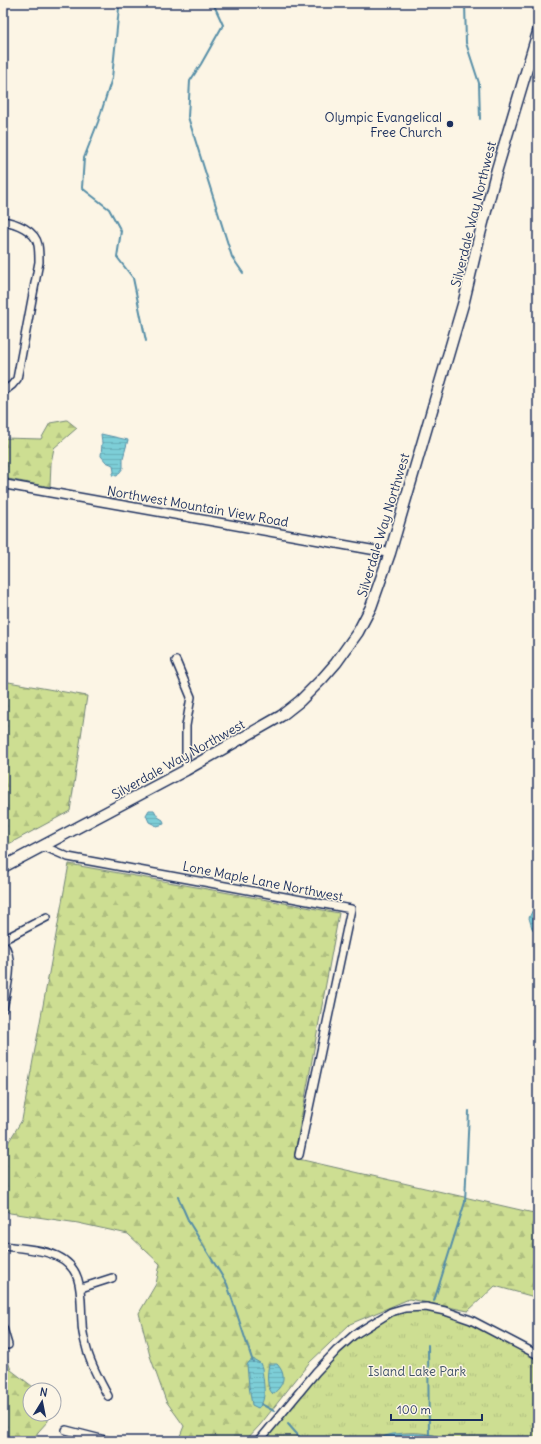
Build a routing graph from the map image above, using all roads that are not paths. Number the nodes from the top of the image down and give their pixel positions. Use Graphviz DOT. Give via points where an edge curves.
graph roads {
  1 [pos="538,32"];
  2 [pos="3,221"];
  3 [pos="3,392"];
  4 [pos="3,484"];
  5 [pos="390,553"];
  6 [pos="176,661"];
  7 [pos="186,770"];
  8 [pos="43,846"];
  9 [pos="3,867"];
  10 [pos="47,917"];
  11 [pos="3,940"];
  12 [pos="3,944"];
  13 [pos="3,1008"];
  14 [pos="299,1155"];
  15 [pos="3,1246"];
  16 [pos="112,1278"];
  17 [pos="81,1288"];
  18 [pos="3,1328"];
  19 [pos="8,1345"];
  20 [pos="538,1355"];
  21 [pos="108,1396"];
  22 [pos="66,1430"];
  23 [pos="109,1441"];
  24 [pos="259,1441"];
  1 -- 5 [label="main road, Silverdale Way Northwest" via="497,169 457,326"];
  2 -- 3 [label="street" via="26,229 34,236 38,244 39,262 17,379"];
  4 -- 5 [label="street, Northwest Mountain View Road"];
  5 -- 7 [label="main road, Silverdale Way Northwest" via="376,596 365,619 347,648 322,679 281,716"];
  6 -- 7 [label="street" via="191,697 186,726"];
  7 -- 8 [label="main road, Silverdale Way Northwest"];
  8 -- 9 [label="main road, Silverdale Way Northwest"];
  8 -- 14 [label="street, Lone Maple Lane Northwest" via="68,857 351,909"];
  10 -- 11 [label="street"];
  12 -- 13 [label="street" via="10,962"];
  15 -- 17 [label="street" via="57,1256 73,1269"];
  16 -- 17 [label="street"];
  17 -- 21 [label="street" via="86,1348"];
  18 -- 19 [label="street"];
  20 -- 24 [label="street" via="471,1320 445,1311 426,1307 391,1312 354,1335 337,1350"];
  22 -- 23 [label="street"];
}
